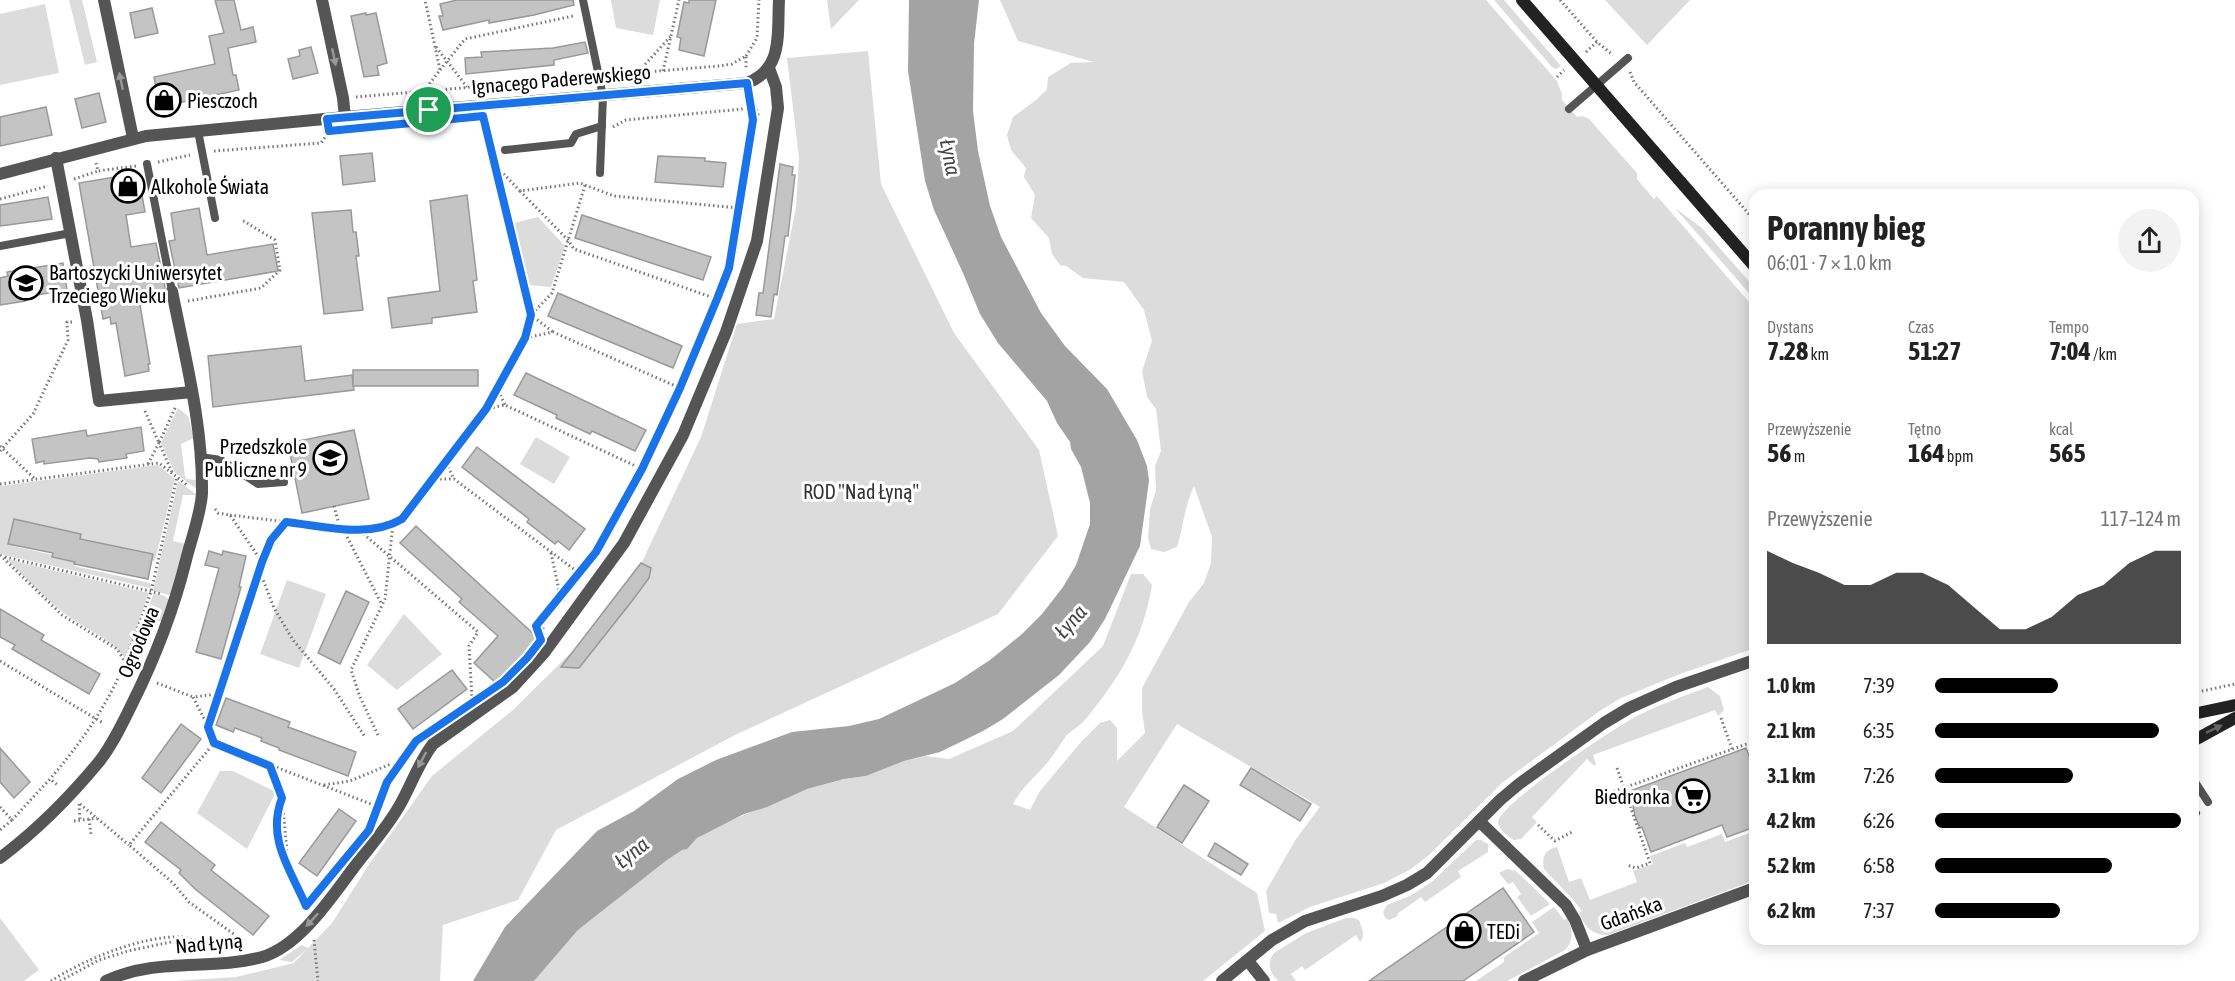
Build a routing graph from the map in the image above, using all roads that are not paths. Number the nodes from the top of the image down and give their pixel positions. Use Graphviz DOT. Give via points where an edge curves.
graph roads {
  1 [pos="104,0"];
  2 [pos="322,0"];
  3 [pos="583,0"];
  4 [pos="779,0"];
  5 [pos="1522,0"];
  6 [pos="1626,60"];
  7 [pos="769,68"];
  8 [pos="1597,85"];
  9 [pos="603,96"];
  10 [pos="1569,109"];
  11 [pos="345,117"];
  12 [pos="602,126"];
  13 [pos="198,131"];
  14 [pos="133,138"];
  15 [pos="505,150"];
  16 [pos="56,158"];
  17 [pos="147,164"];
  18 [pos="600,173"];
  19 [pos="0,174"];
  20 [pos="215,219"];
  21 [pos="71,233"];
  22 [pos="0,246"];
  23 [pos="1749,260"];
  24 [pos="173,297"];
  25 [pos="192,392"];
  26 [pos="200,457"];
  27 [pos="285,482"];
  28 [pos="1749,662"];
  29 [pos="2235,705"];
  30 [pos="2199,713"];
  31 [pos="2235,718"];
  32 [pos="2199,738"];
  33 [pos="2199,788"];
  34 [pos="2208,802"];
  35 [pos="1479,821"];
  36 [pos="0,858"];
  37 [pos="1749,890"];
  38 [pos="1587,950"];
  39 [pos="1248,961"];
  40 [pos="106,981"];
  41 [pos="1222,981"];
  42 [pos="1264,981"];
  43 [pos="1524,981"];
  14 -- 1 [label="street, one-way"];
  2 -- 11 [label="street, one-way"];
  3 -- 9 [label="lane"];
  4 -- 7 [label="street" via="776,50"];
  5 -- 8 [label="main road"];
  6 -- 8 [label="lane"];
  7 -- 9 [label="street, Ignacego Paderewskiego" via="760,78 747,83"];
  7 -- 40 [label="street, Nad Łyną, one-way" via="778,108 757,240 726,332 683,435 624,543 544,653 513,687 433,744 388,823 279,950 226,964 154,967"];
  8 -- 10 [label="lane"];
  8 -- 23 [label="main road"];
  9 -- 11 [label="street, Ignacego Paderewskiego"];
  9 -- 12 [label="lane"];
  11 -- 13 [label="street, Ignacego Paderewskiego" via="328,125"];
  12 -- 15 [label="lane" via="576,134 571,143"];
  12 -- 18 [label="lane"];
  13 -- 14 [label="street, Ignacego Paderewskiego"];
  13 -- 20 [label="lane"];
  14 -- 16 [label="street, Ignacego Paderewskiego"];
  16 -- 19 [label="street, Ignacego Paderewskiego"];
  16 -- 21 [label="street"];
  17 -- 24 [label="lane"];
  21 -- 22 [label="lane"];
  21 -- 25 [label="street" via="99,401"];
  24 -- 25 [label="street, Ogrodowa"];
  25 -- 26 [label="street, Ogrodowa"];
  26 -- 27 [label="lane" via="221,460 258,484"];
  26 -- 36 [label="street, Ogrodowa" via="202,496 174,608 122,725 99,762"];
  28 -- 35 [label="street" via="1629,708 1527,777"];
  29 -- 30 [label="main road"];
  32 -- 31 [label="main road, one-way"];
  33 -- 34 [label="lane"];
  35 -- 38 [label="street" via="1566,905"];
  35 -- 39 [label="street" via="1441,861 1407,885 1305,921 1272,940"];
  37 -- 38 [label="street, Gdańska"];
  38 -- 43 [label="street, Gdańska"];
  39 -- 41 [label="street"];
  39 -- 42 [label="street"];
}
